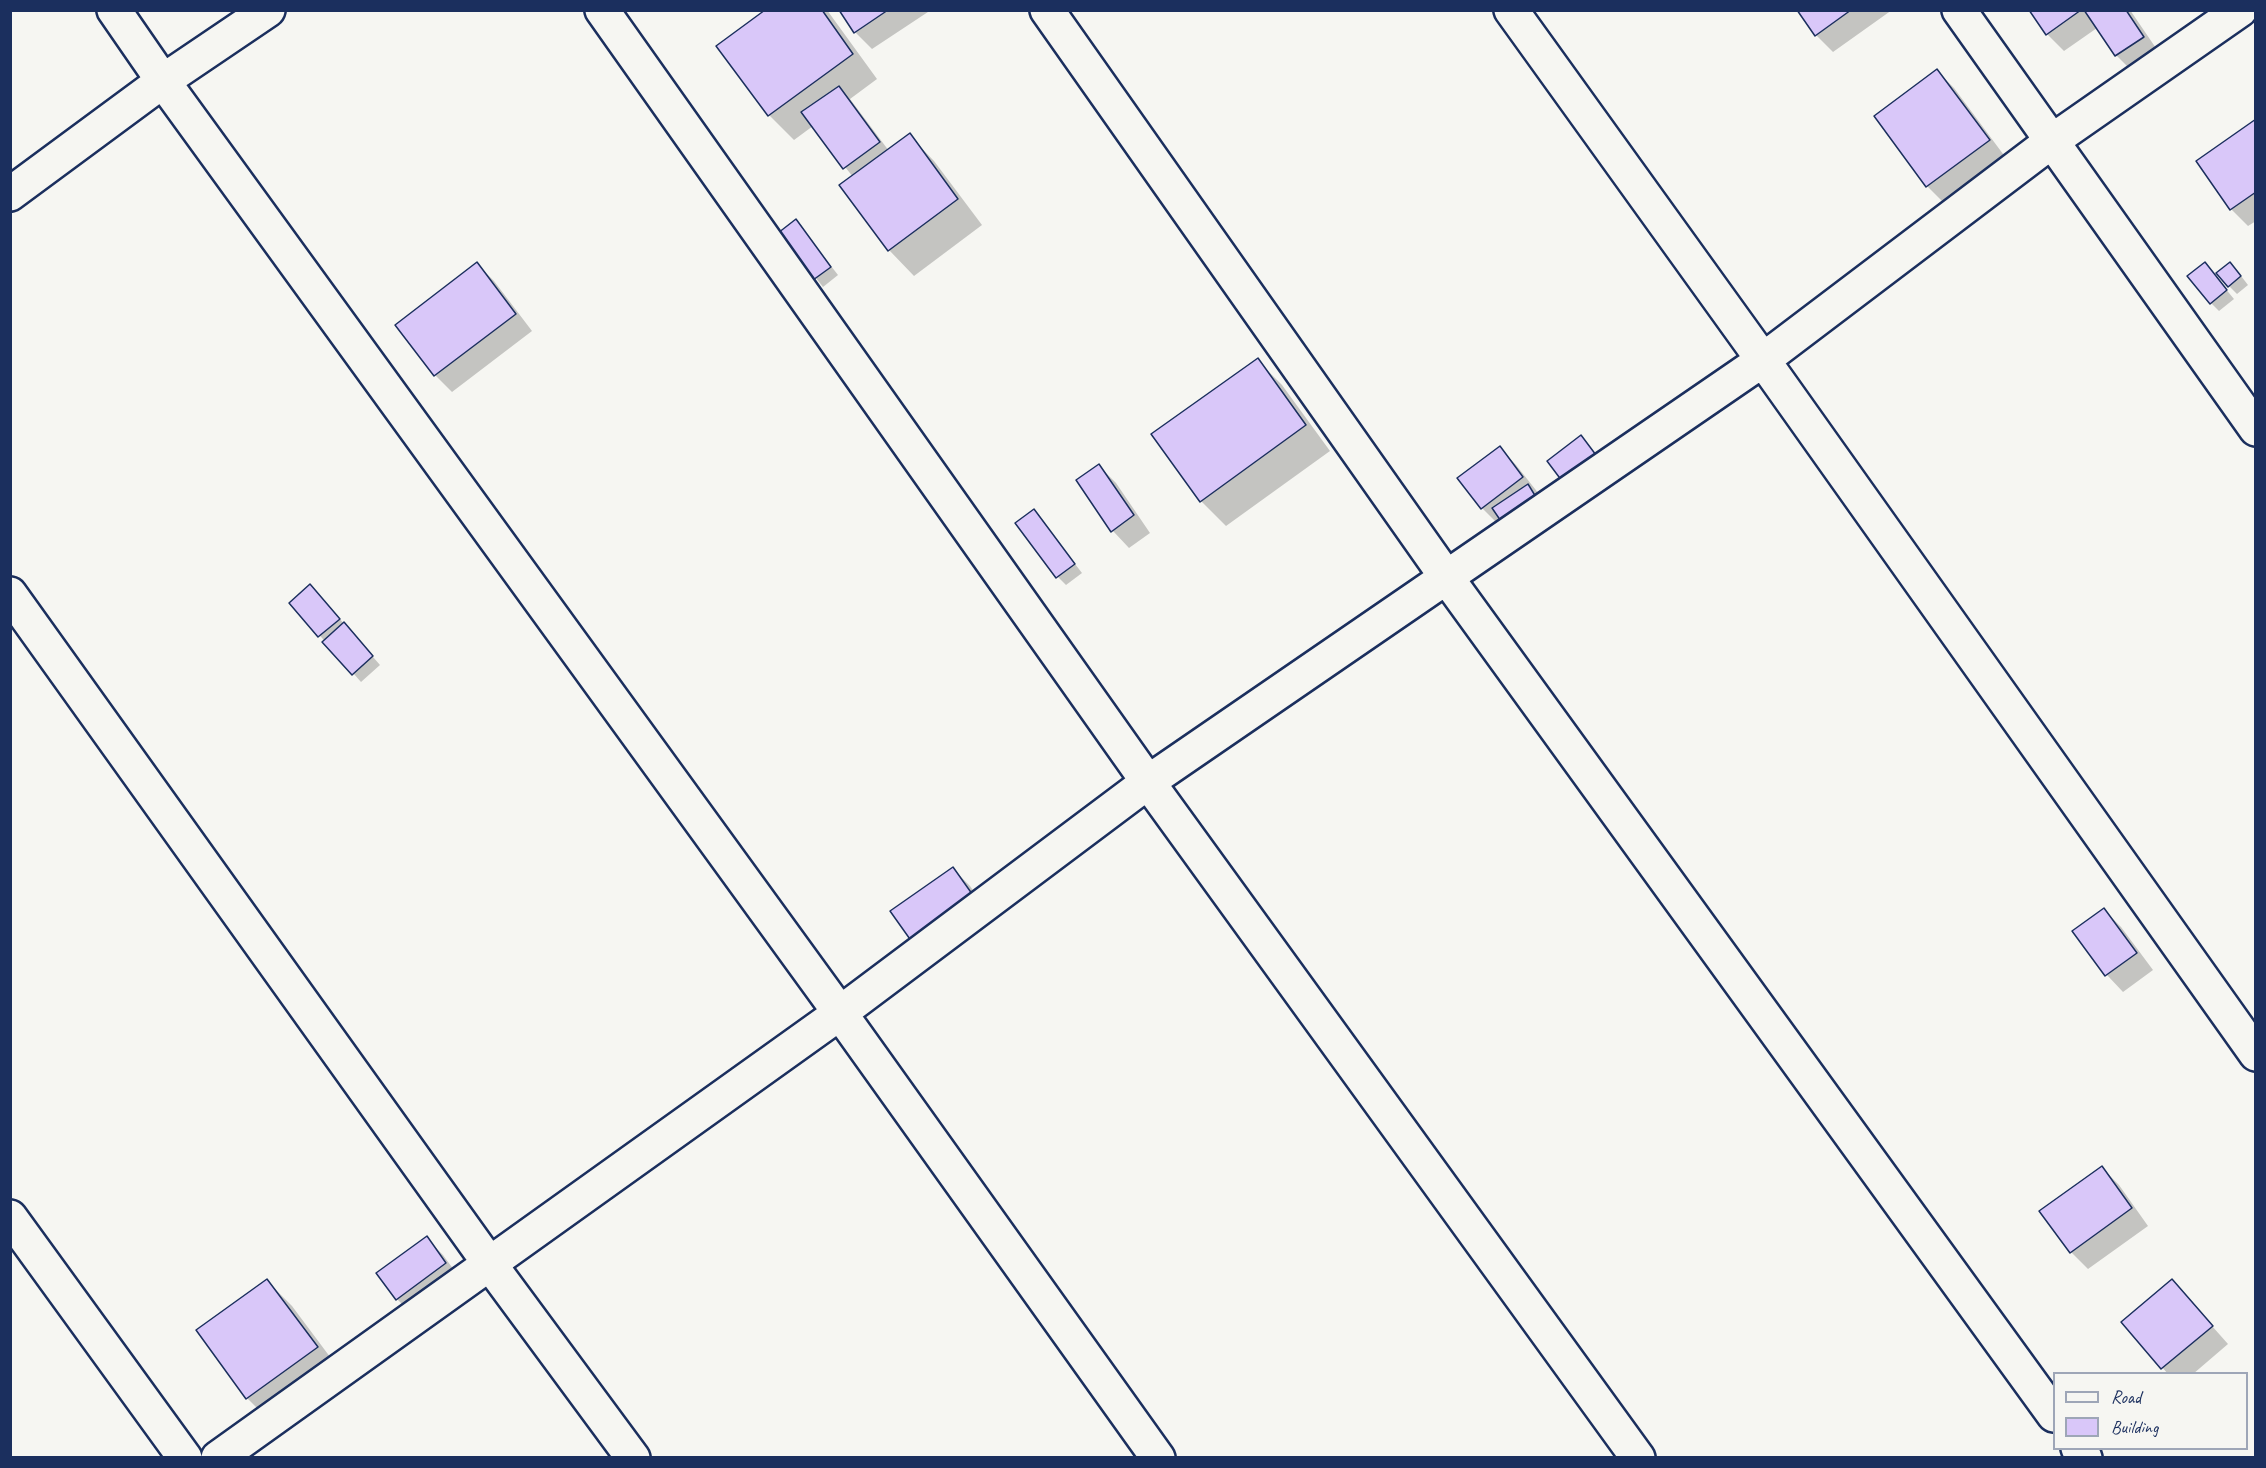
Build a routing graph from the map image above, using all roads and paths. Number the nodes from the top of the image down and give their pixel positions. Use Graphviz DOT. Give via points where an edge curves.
graph roads {
  1 [pos="114,10"];
  2 [pos="268,10"];
  3 [pos="602,10"];
  4 [pos="1047,10"];
  5 [pos="1511,10"];
  6 [pos="1959,10"];
  7 [pos="2240,10"];
  8 [pos="163,81"];
  9 [pos="2052,141"];
  10 [pos="10,194"];
  11 [pos="1763,360"];
  12 [pos="2256,429"];
  13 [pos="1447,578"];
  14 [pos="10,594"];
  15 [pos="1148,782"];
  16 [pos="840,1014"];
  17 [pos="2256,1054"];
  18 [pos="10,1217"];
  19 [pos="489,1263"];
  20 [pos="2053,1412"];
  21 [pos="185,1458"];
  22 [pos="218,1458"];
  23 [pos="633,1458"];
  24 [pos="1158,1458"];
  25 [pos="1638,1458"];
  1 -- 8 [label="street"];
  2 -- 8 [label="street"];
  3 -- 15 [label="street"];
  4 -- 13 [label="street"];
  5 -- 11 [label="street"];
  6 -- 9 [label="street"];
  7 -- 9 [label="street"];
  8 -- 10 [label="street"];
  8 -- 16 [label="street"];
  9 -- 11 [label="street"];
  9 -- 12 [label="street"];
  11 -- 13 [label="street"];
  11 -- 17 [label="street"];
  13 -- 15 [label="street"];
  13 -- 20 [label="street"];
  14 -- 19 [label="street"];
  15 -- 16 [label="street"];
  15 -- 25 [label="street"];
  16 -- 19 [label="street"];
  16 -- 24 [label="street"];
  18 -- 21 [label="street"];
  19 -- 22 [label="street"];
  19 -- 23 [label="street"];
}
